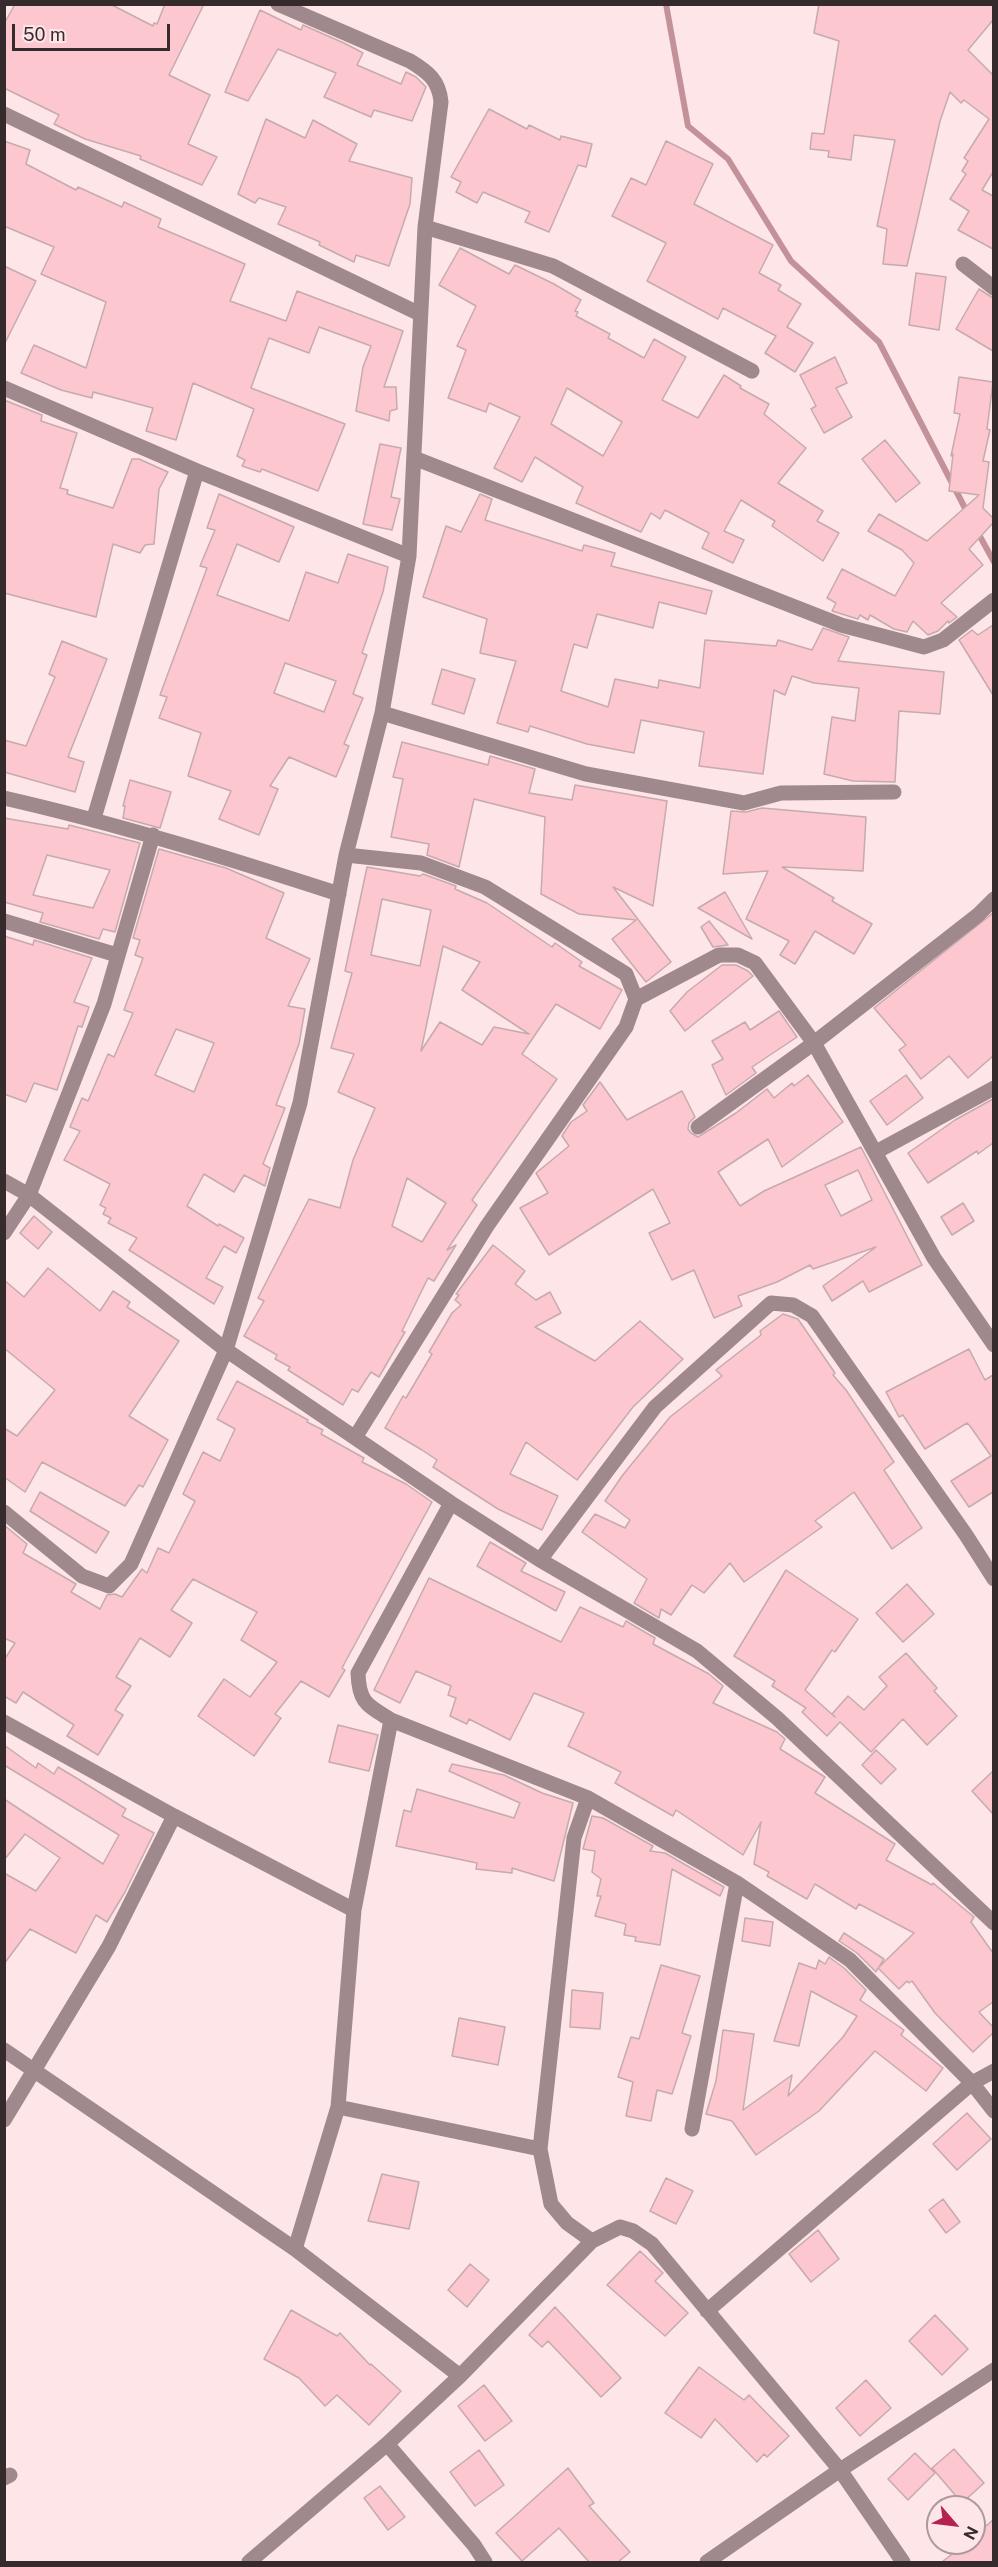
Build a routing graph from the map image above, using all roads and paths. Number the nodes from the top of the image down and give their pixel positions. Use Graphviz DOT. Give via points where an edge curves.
graph roads {
  1 [pos="278,4"];
  2 [pos="4,114"];
  3 [pos="425,227"];
  4 [pos="963,264"];
  5 [pos="993,288"];
  6 [pos="420,314"];
  7 [pos="752,371"];
  8 [pos="4,388"];
  9 [pos="414,458"];
  10 [pos="196,471"];
  11 [pos="409,556"];
  12 [pos="993,600"];
  13 [pos="382,713"];
  14 [pos="894,792"];
  15 [pos="4,798"];
  16 [pos="94,818"];
  17 [pos="153,835"];
  18 [pos="346,855"];
  19 [pos="339,894"];
  20 [pos="993,899"];
  21 [pos="4,921"];
  22 [pos="117,955"];
  23 [pos="636,999"];
  24 [pos="814,1043"];
  25 [pos="993,1088"];
  26 [pos="698,1127"];
  27 [pos="876,1152"];
  28 [pos="4,1181"];
  29 [pos="29,1195"];
  30 [pos="4,1233"];
  31 [pos="991,1335"];
  32 [pos="226,1350"];
  33 [pos="356,1437"];
  34 [pos="451,1503"];
  35 [pos="4,1512"];
  36 [pos="540,1560"];
  37 [pos="993,1579"];
  38 [pos="391,1720"];
  39 [pos="4,1722"];
  40 [pos="588,1798"];
  41 [pos="174,1816"];
  42 [pos="737,1883"];
  43 [pos="354,1910"];
  44 [pos="992,1919"];
  45 [pos="4,2050"];
  46 [pos="33,2071"];
  47 [pos="993,2071"];
  48 [pos="972,2083"];
  49 [pos="338,2107"];
  50 [pos="993,2111"];
  51 [pos="4,2120"];
  52 [pos="692,2129"];
  53 [pos="540,2150"];
  54 [pos="592,2241"];
  55 [pos="295,2249"];
  56 [pos="707,2311"];
  57 [pos="993,2370"];
  58 [pos="460,2376"];
  59 [pos="387,2444"];
  60 [pos="840,2470"];
  61 [pos="249,2562"];
  62 [pos="485,2562"];
  63 [pos="707,2562"];
  64 [pos="903,2562"];
  1 -- 3 [label="street" via="410,61 440,87"];
  2 -- 6 [label="street"];
  3 -- 6 [label="street"];
  3 -- 7 [label="street" via="553,266"];
  4 -- 5 [label="street"];
  6 -- 9 [label="street"];
  8 -- 10 [label="street"];
  9 -- 11 [label="street"];
  9 -- 12 [label="street" via="841,625 924,647 943,640"];
  10 -- 11 [label="street"];
  10 -- 16 [label="street"];
  11 -- 13 [label="street"];
  13 -- 14 [label="street" via="586,774 744,803 782,793"];
  13 -- 18 [label="street"];
  15 -- 16 [label="street"];
  16 -- 17 [label="street"];
  17 -- 19 [label="street"];
  17 -- 22 [label="street"];
  18 -- 19 [label="street"];
  18 -- 23 [label="street" via="422,863 485,887 626,974"];
  19 -- 32 [label="street" via="300,1103"];
  20 -- 24 [label="street" via="978,915"];
  21 -- 22 [label="street"];
  22 -- 29 [label="street" via="104,1004"];
  23 -- 24 [label="street" via="719,955 738,955 755,963"];
  23 -- 33 [label="street" via="626,1027 487,1226"];
  24 -- 26 [label="street"];
  24 -- 27 [label="street"];
  25 -- 27 [label="street"];
  27 -- 31 [label="street" via="934,1258"];
  28 -- 29 [label="street"];
  29 -- 30 [label="street"];
  29 -- 32 [label="street"];
  32 -- 33 [label="street"];
  32 -- 35 [label="street" via="131,1564 108,1586 82,1576"];
  33 -- 34 [label="street"];
  34 -- 36 [label="street"];
  34 -- 38 [label="street" via="358,1673 359,1692 366,1704"];
  36 -- 37 [label="street" via="655,1407 771,1303 793,1305 812,1316"];
  36 -- 44 [label="street" via="697,1651 777,1718"];
  38 -- 40 [label="street"];
  38 -- 43 [label="street"];
  39 -- 41 [label="street"];
  40 -- 42 [label="street"];
  40 -- 53 [label="street" via="574,1838"];
  41 -- 43 [label="street"];
  41 -- 46 [label="street" via="109,1946"];
  42 -- 48 [label="street" via="850,1960"];
  42 -- 52 [label="street"];
  43 -- 49 [label="street"];
  45 -- 46 [label="street"];
  46 -- 51 [label="street"];
  46 -- 55 [label="street"];
  47 -- 48 [label="street"];
  48 -- 50 [label="street"];
  48 -- 56 [label="street"];
  49 -- 53 [label="street"];
  49 -- 55 [label="street"];
  53 -- 54 [label="street" via="551,2204 567,2223"];
  54 -- 56 [label="street" via="620,2227 633,2231 651,2244"];
  54 -- 58 [label="street"];
  55 -- 58 [label="street"];
  56 -- 60 [label="street"];
  57 -- 60 [label="street"];
  58 -- 59 [label="street"];
  59 -- 61 [label="street"];
  59 -- 62 [label="street"];
  60 -- 63 [label="street"];
  60 -- 64 [label="street"];
}
